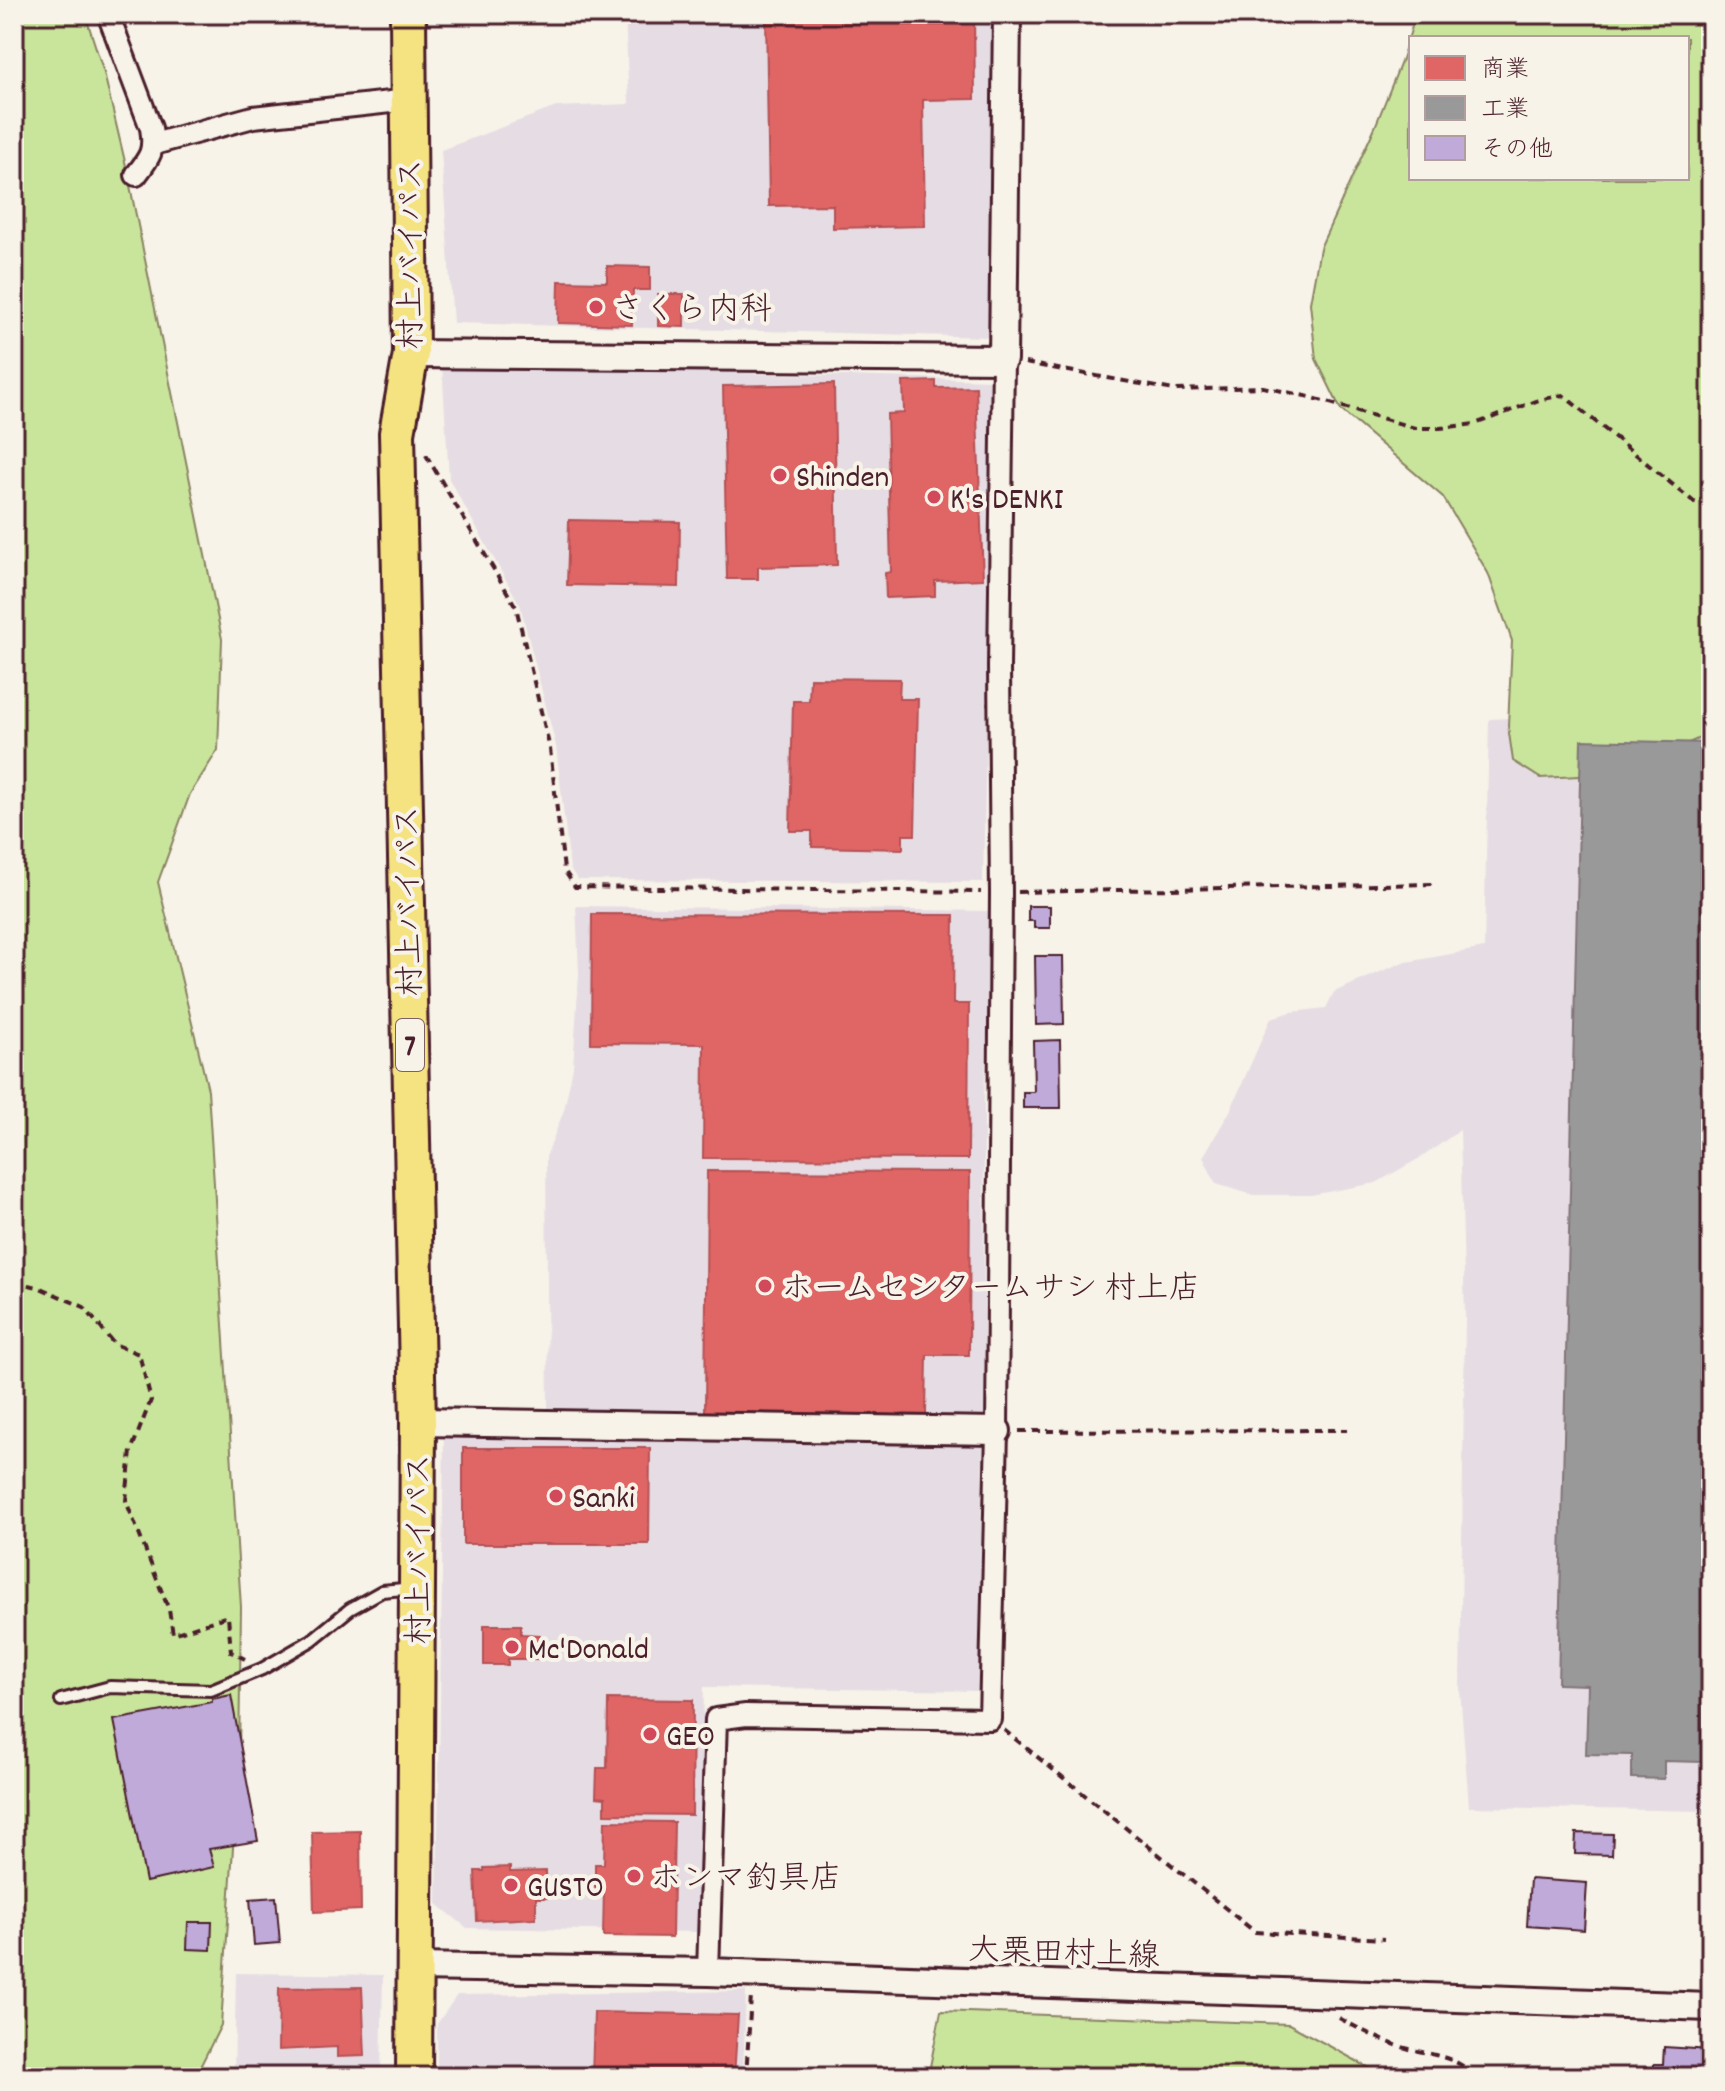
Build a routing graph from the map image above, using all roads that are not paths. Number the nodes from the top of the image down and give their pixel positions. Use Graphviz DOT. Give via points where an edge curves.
graph roads {
  1 [pos="108,14"];
  2 [pos="408,14"];
  3 [pos="1007,14"];
  4 [pos="409,100"];
  5 [pos="154,144"];
  6 [pos="136,175"];
  7 [pos="411,354"];
  8 [pos="1003,359"];
  9 [pos="418,1422"];
  10 [pos="997,1431"];
  11 [pos="416,1588"];
  12 [pos="61,1700"];
  13 [pos="415,1967"];
  14 [pos="708,1972"];
  15 [pos="1711,2007"];
  16 [pos="414,2077"];
  1 -- 5 [label="street"];
  2 -- 4 [label="highway, 村上バイパス / 7"];
  3 -- 8 [label="street"];
  4 -- 5 [label="street" via="253,117"];
  4 -- 7 [label="highway, 村上バイパス / 7"];
  5 -- 6 [label="street"];
  7 -- 8 [label="street"];
  7 -- 9 [label="highway, 村上バイパス / 7" via="397,433"];
  8 -- 10 [label="street"];
  9 -- 10 [label="street"];
  9 -- 11 [label="highway, 村上バイパス / 7"];
  10 -- 14 [label="street" via="990,1719 716,1719"];
  11 -- 12 [label="lane" via="382,1591 262,1669 211,1690 110,1687"];
  11 -- 13 [label="highway, 村上バイパス / 7"];
  13 -- 14 [label="street, 大栗田村上線"];
  13 -- 16 [label="highway, 村上バイパス / 7"];
  14 -- 15 [label="street, 大栗田村上線"];
}
